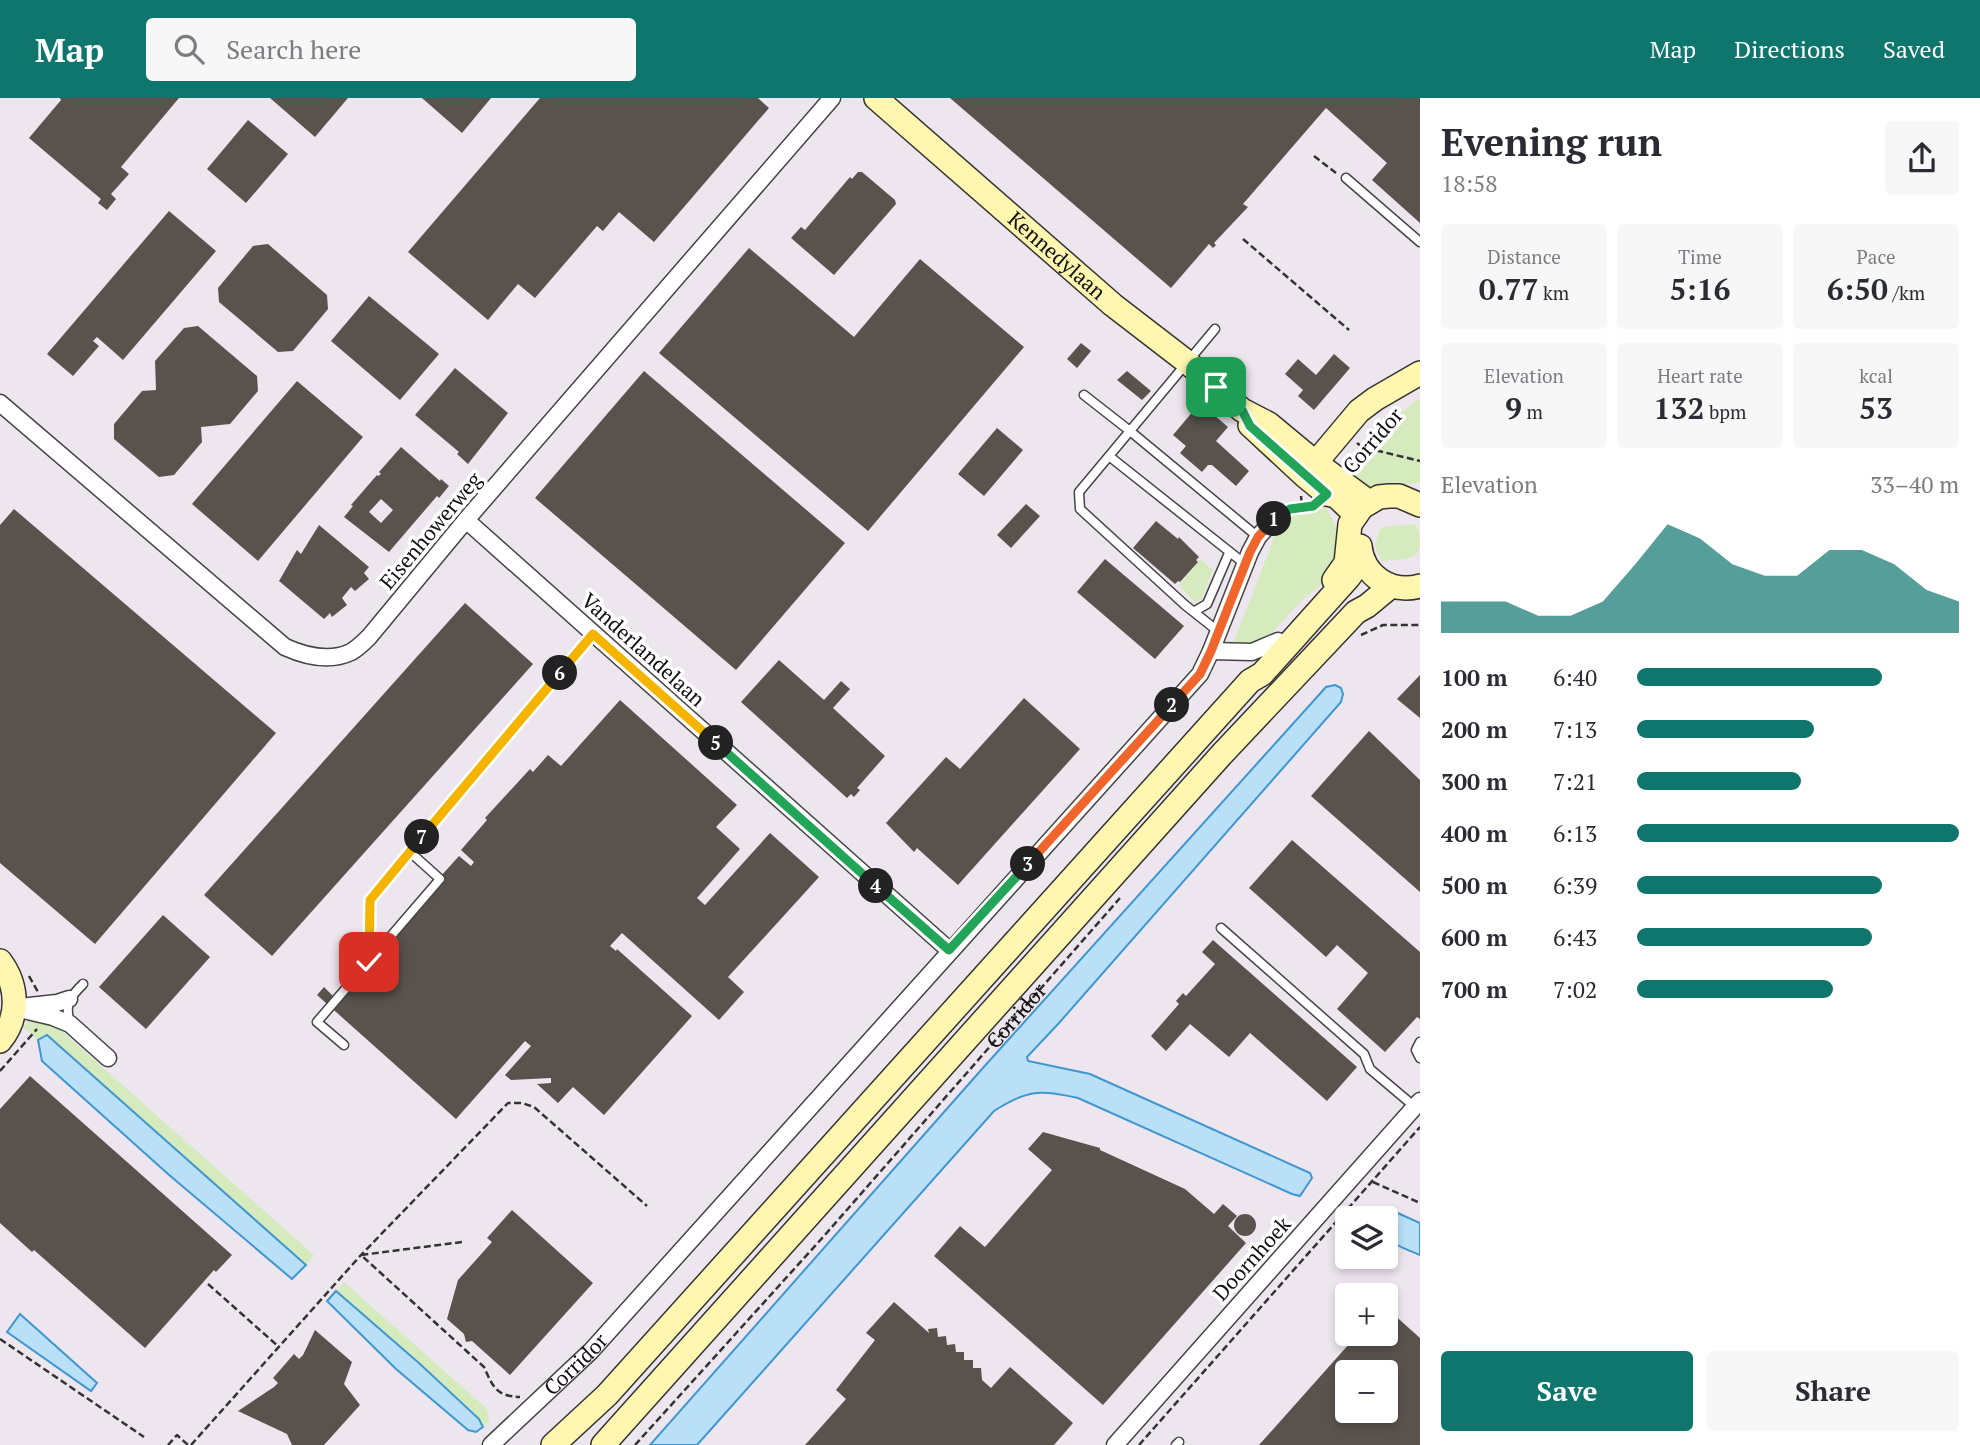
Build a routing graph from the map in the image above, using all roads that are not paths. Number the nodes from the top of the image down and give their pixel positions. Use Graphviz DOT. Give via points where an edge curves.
graph roads {
  1 [pos="832,98"];
  2 [pos="876,98"];
  3 [pos="1345,179"];
  4 [pos="1420,242"];
  5 [pos="1215,329"];
  6 [pos="1187,362"];
  7 [pos="1420,373"];
  8 [pos="1084,395"];
  9 [pos="0,403"];
  10 [pos="1130,431"];
  11 [pos="1109,456"];
  12 [pos="1310,469"];
  13 [pos="1417,500"];
  14 [pos="1360,517"];
  15 [pos="1275,518"];
  16 [pos="466,520"];
  17 [pos="1258,537"];
  18 [pos="1228,552"];
  19 [pos="1355,557"];
  20 [pos="1245,564"];
  21 [pos="1420,572"];
  22 [pos="1385,584"];
  23 [pos="1420,586"];
  24 [pos="1195,611"];
  25 [pos="1219,632"];
  26 [pos="593,634"];
  27 [pos="1278,642"];
  28 [pos="1211,651"];
  29 [pos="1250,681"];
  30 [pos="410,852"];
  31 [pos="1221,928"];
  32 [pos="949,950"];
  33 [pos="0,961"];
  34 [pos="369,962"];
  35 [pos="83,984"];
  36 [pos="69,999"];
  37 [pos="15,1008"];
  38 [pos="70,1024"];
  39 [pos="0,1041"];
  40 [pos="1420,1042"];
  41 [pos="344,1045"];
  42 [pos="108,1058"];
  43 [pos="1420,1058"];
  44 [pos="1417,1104"];
  45 [pos="491,1445"];
  46 [pos="553,1445"];
  47 [pos="603,1445"];
  48 [pos="1115,1445"];
  1 -- 16 [label="street, Eisenhowerweg"];
  2 -- 6 [label="main road, Kennedylaan" via="1113,305"];
  3 -- 4 [label="lane"];
  5 -- 6 [label="lane"];
  6 -- 10 [label="lane"];
  6 -- 12 [label="main road, Kennedylaan" via="1242,410 1269,424"];
  7 -- 12 [label="main road, Corridor" via="1359,411"];
  8 -- 10 [label="lane"];
  9 -- 16 [label="street, Eisenhowerweg" via="285,647 303,656 351,652 369,637"];
  10 -- 11 [label="lane"];
  10 -- 17 [label="lane"];
  11 -- 18 [label="lane"];
  11 -- 24 [label="lane" via="1079,492 1080,509"];
  12 -- 14 [label="main road, Kennedylaan" via="1333,487 1329,503"];
  13 -- 14 [label="main road" via="1389,496"];
  14 -- 19 [label="main road"];
  15 -- 17 [label="street, Corridor"];
  16 -- 26 [label="street, Vanderlandelaan"];
  17 -- 20 [label="street, Corridor"];
  18 -- 20 [label="lane"];
  18 -- 24 [label="lane" via="1207,604"];
  19 -- 22 [label="main road"];
  19 -- 27 [label="main road, Corridor"];
  19 -- 29 [label="main road, Corridor" via="1349,578 1262,674"];
  20 -- 25 [label="street, Corridor"];
  21 -- 22 [label="main road" via="1390,577"];
  22 -- 23 [label="main road" via="1407,589"];
  22 -- 47 [label="main road, Corridor" via="1361,601 1356,612 1222,754"];
  24 -- 25 [label="lane"];
  25 -- 28 [label="street, Corridor"];
  26 -- 30 [label="lane"];
  26 -- 32 [label="street, Vanderlandelaan"];
  27 -- 28 [label="street" via="1252,652"];
  27 -- 29 [label="main road, Corridor"];
  28 -- 32 [label="street, Corridor" via="1200,674"];
  29 -- 46 [label="main road, Corridor" via="607,1395"];
  30 -- 34 [label="lane" via="370,900"];
  30 -- 34 [label="lane" via="440,879"];
  31 -- 44 [label="lane" via="1364,1054 1370,1069"];
  32 -- 45 [label="street, Corridor" via="591,1352"];
  33 -- 37 [label="main road" via="8,971"];
  34 -- 41 [label="lane" via="317,1022"];
  35 -- 36 [label="lane"];
  36 -- 37 [label="street"];
  36 -- 38 [label="lane"];
  37 -- 38 [label="street"];
  37 -- 39 [label="main road"];
  38 -- 42 [label="street"];
  40 -- 43 [label="lane" via="1416,1050"];
  44 -- 48 [label="street, Doornhoek"];
}
